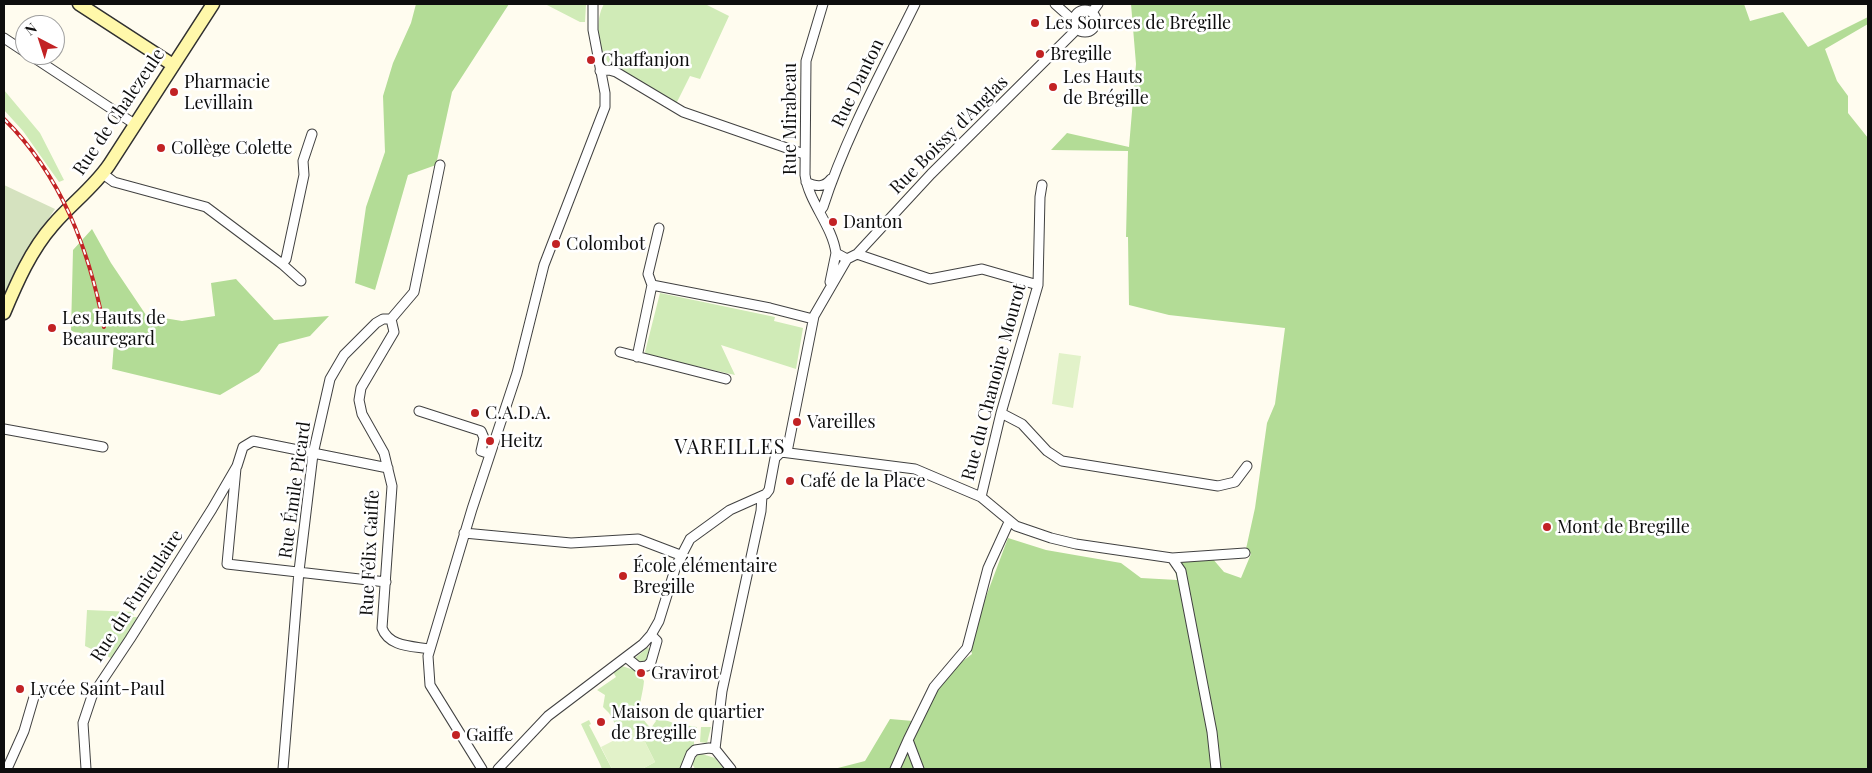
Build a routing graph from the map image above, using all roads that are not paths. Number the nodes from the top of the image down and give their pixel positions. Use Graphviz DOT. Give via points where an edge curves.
graph roads {
  1 [pos="79,4"];
  2 [pos="213,4"];
  3 [pos="593,4"];
  4 [pos="823,4"];
  5 [pos="914,4"];
  6 [pos="1055,4"];
  7 [pos="1098,4"];
  8 [pos="1092,12"];
  9 [pos="1076,25"];
  10 [pos="4,38"];
  11 [pos="15,45"];
  12 [pos="45,65"];
  13 [pos="173,65"];
  14 [pos="600,71"];
  15 [pos="136,125"];
  16 [pos="312,134"];
  17 [pos="804,154"];
  18 [pos="440,165"];
  19 [pos="103,174"];
  20 [pos="833,177"];
  21 [pos="806,182"];
  22 [pos="1042,185"];
  23 [pos="820,211"];
  24 [pos="659,228"];
  25 [pos="857,254"];
  26 [pos="842,257"];
  27 [pos="282,264"];
  28 [pos="300,281"];
  29 [pos="652,284"];
  30 [pos="1038,285"];
  31 [pos="4,312"];
  32 [pos="391,319"];
  33 [pos="813,319"];
  34 [pos="620,352"];
  35 [pos="637,357"];
  36 [pos="726,379"];
  37 [pos="419,411"];
  38 [pos="1001,412"];
  39 [pos="4,429"];
  40 [pos="104,447"];
  41 [pos="786,452"];
  42 [pos="313,454"];
  43 [pos="490,454"];
  44 [pos="236,466"];
  45 [pos="1247,466"];
  46 [pos="388,468"];
  47 [pos="762,496"];
  48 [pos="981,497"];
  49 [pos="1009,522"];
  50 [pos="464,534"];
  51 [pos="1245,553"];
  52 [pos="680,555"];
  53 [pos="1172,558"];
  54 [pos="299,571"];
  55 [pos="386,582"];
  56 [pos="651,635"];
  57 [pos="430,649"];
  58 [pos="626,657"];
  59 [pos="34,697"];
  60 [pos="908,740"];
  61 [pos="715,749"];
  62 [pos="7,769"];
  63 [pos="86,769"];
  64 [pos="283,769"];
  65 [pos="482,769"];
  66 [pos="498,769"];
  67 [pos="685,769"];
  68 [pos="731,769"];
  69 [pos="895,769"];
  70 [pos="919,769"];
  71 [pos="1216,769"];
  1 -- 13 [label="street"];
  2 -- 13 [label="street, Rue de Chalezeule"];
  3 -- 14 [label="street" via="596,57"];
  4 -- 17 [label="street, Rue Mirabeau" via="806,61"];
  5 -- 20 [label="street, Rue Danton"];
  6 -- 9 [label="street"];
  7 -- 8 [label="street"];
  8 -- 9 [label="street" via="1080,12"];
  8 -- 9 [label="street" via="1096,20 1092,30 1086,32"];
  9 -- 25 [label="street, Rue Boissy d'Anglas"];
  10 -- 11 [label="street"];
  12 -- 15 [label="street"];
  13 -- 15 [label="street, Rue de Chalezeule"];
  14 -- 17 [label="street" via="616,72 683,112"];
  14 -- 43 [label="street" via="605,106 544,265 517,373"];
  15 -- 19 [label="street, Rue de Chalezeule"];
  16 -- 27 [label="street" via="303,161 304,175 296,218"];
  17 -- 21 [label="street, Rue Mirabeau"];
  18 -- 32 [label="street, Rue Émile Picard" via="414,292"];
  19 -- 27 [label="street" via="114,182 206,207"];
  19 -- 31 [label="street, Rue de Chalezeule" via="49,229 24,268"];
  20 -- 21 [label="street" via="824,185 812,186"];
  20 -- 23 [label="street, Rue Danton"];
  21 -- 23 [label="street, Rue Mirabeau"];
  22 -- 30 [label="street, Rue du Chanoine Mourot"];
  23 -- 26 [label="street, Rue Mirabeau"];
  24 -- 29 [label="street" via="648,274"];
  25 -- 26 [label="street, Rue Boissy d'Anglas"];
  25 -- 30 [label="street" via="930,279 982,269"];
  26 -- 33 [label="street"];
  27 -- 28 [label="street"];
  29 -- 33 [label="street"];
  29 -- 35 [label="street"];
  30 -- 38 [label="street, Rue du Chanoine Mourot"];
  32 -- 42 [label="street, Rue Émile Picard" via="376,322 344,355 330,379"];
  32 -- 46 [label="street, Rue Félix Gaiffe" via="394,332 361,388 359,400 362,414 384,453"];
  33 -- 41 [label="street"];
  34 -- 35 [label="street"];
  35 -- 36 [label="street"];
  37 -- 43 [label="street" via="481,431 484,438 481,451"];
  38 -- 45 [label="street" via="1022,424 1047,451 1062,461 1218,486 1235,482"];
  38 -- 48 [label="street, Rue du Chanoine Mourot"];
  39 -- 40 [label="street"];
  41 -- 47 [label="street" via="777,455 769,490"];
  41 -- 48 [label="street" via="906,467"];
  42 -- 44 [label="street, Rue du Funiculaire" via="253,441 243,446"];
  42 -- 46 [label="street"];
  42 -- 54 [label="street, Rue Émile Picard"];
  43 -- 50 [label="street"];
  44 -- 54 [label="street" via="227,564"];
  44 -- 63 [label="street, Rue du Funiculaire" via="148,612 92,696 83,723"];
  46 -- 55 [label="street, Rue Félix Gaiffe" via="392,486"];
  47 -- 52 [label="street" via="739,504 703,528 690,539"];
  47 -- 61 [label="street" via="722,692"];
  48 -- 49 [label="street"];
  49 -- 53 [label="street" via="1076,544"];
  49 -- 60 [label="street" via="988,568 967,648 934,687"];
  50 -- 52 [label="street" via="571,543 638,539"];
  50 -- 57 [label="street"];
  51 -- 53 [label="street"];
  52 -- 56 [label="street" via="659,621"];
  53 -- 71 [label="street" via="1181,571 1212,732"];
  54 -- 55 [label="street"];
  54 -- 64 [label="street, Rue Émile Picard"];
  55 -- 57 [label="street, Rue Félix Gaiffe" via="382,628 385,637 390,642"];
  56 -- 58 [label="street"];
  56 -- 58 [label="street" via="657,642 647,666 638,667"];
  57 -- 65 [label="street" via="430,684"];
  58 -- 66 [label="street" via="553,711"];
  59 -- 62 [label="street" via="24,731"];
  60 -- 69 [label="street"];
  60 -- 70 [label="street"];
  61 -- 67 [label="street" via="695,750"];
  61 -- 68 [label="street"];
}
